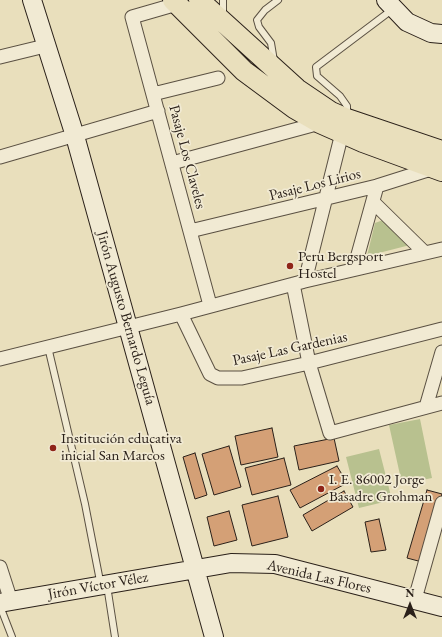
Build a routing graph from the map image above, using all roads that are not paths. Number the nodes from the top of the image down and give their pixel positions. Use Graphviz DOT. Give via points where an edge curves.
graph roads {
  1 [pos="32,0"];
  2 [pos="199,0"];
  3 [pos="222,0"];
  4 [pos="278,0"];
  5 [pos="175,2"];
  6 [pos="390,4"];
  7 [pos="222,21"];
  8 [pos="442,34"];
  9 [pos="46,46"];
  10 [pos="0,57"];
  11 [pos="275,68"];
  12 [pos="218,78"];
  13 [pos="153,94"];
  14 [pos="158,111"];
  15 [pos="335,121"];
  16 [pos="75,136"];
  17 [pos="0,157"];
  18 [pos="440,162"];
  19 [pos="172,163"];
  20 [pos="377,186"];
  21 [pos="324,200"];
  22 [pos="373,202"];
  23 [pos="190,231"];
  24 [pos="436,252"];
  25 [pos="354,269"];
  26 [pos="299,282"];
  27 [pos="210,306"];
  28 [pos="181,314"];
  29 [pos="128,326"];
  30 [pos="442,329"];
  31 [pos="48,347"];
  32 [pos="442,352"];
  33 [pos="0,359"];
  34 [pos="309,363"];
  35 [pos="442,403"];
  36 [pos="426,407"];
  37 [pos="442,503"];
  38 [pos="436,541"];
  39 [pos="0,567"];
  40 [pos="195,569"];
  41 [pos="104,586"];
  42 [pos="415,599"];
  43 [pos="4,603"];
  44 [pos="442,607"];
  45 [pos="12,637"];
  46 [pos="115,637"];
  47 [pos="214,637"];
  1 -- 9 [label="main road, Jirón Augusto Bernardo Leguía"];
  2 -- 7 [label="main road"];
  3 -- 7 [label="lane"];
  4 -- 11 [label="lane" via="257,20 271,43"];
  5 -- 13 [label="street, Pasaje Los Claveles" via="132,16"];
  5 -- 15 [label="main road" via="244,71 294,108"];
  6 -- 8 [label="main road" via="407,22 431,33"];
  6 -- 15 [label="lane" via="316,67 317,76 340,96 347,106"];
  7 -- 11 [label="main road"];
  9 -- 10 [label="street"];
  9 -- 16 [label="main road, Jirón Augusto Bernardo Leguía"];
  11 -- 15 [label="main road"];
  12 -- 13 [label="street"];
  13 -- 14 [label="street, Pasaje Los Claveles"];
  14 -- 16 [label="street"];
  14 -- 19 [label="street, Pasaje Los Claveles"];
  15 -- 18 [label="main road"];
  15 -- 19 [label="street"];
  15 -- 21 [label="street"];
  16 -- 17 [label="street"];
  16 -- 29 [label="main road, Jirón Augusto Bernardo Leguía"];
  18 -- 20 [label="street, Pasaje Los Lirios"];
  19 -- 23 [label="street, Pasaje Los Claveles"];
  20 -- 21 [label="street, Pasaje Los Lirios"];
  20 -- 22 [label="street"];
  21 -- 23 [label="street, Pasaje Los Lirios"];
  21 -- 26 [label="street"];
  22 -- 24 [label="street"];
  22 -- 25 [label="street"];
  23 -- 27 [label="street, Pasaje Los Claveles"];
  24 -- 25 [label="street"];
  25 -- 26 [label="street"];
  26 -- 27 [label="street"];
  26 -- 34 [label="street"];
  27 -- 28 [label="street"];
  28 -- 29 [label="street"];
  28 -- 34 [label="street, Pasaje Las Gardenias" via="210,374 218,378 242,378"];
  29 -- 31 [label="street"];
  29 -- 40 [label="main road, Jirón Augusto Bernardo Leguía"];
  30 -- 34 [label="street, Pasaje Las Gardenias"];
  31 -- 33 [label="street"];
  31 -- 41 [label="lane" via="85,504 100,581"];
  32 -- 36 [label="street"];
  34 -- 36 [label="street" via="330,433"];
  35 -- 36 [label="street"];
  37 -- 38 [label="street"];
  38 -- 42 [label="street"];
  39 -- 43 [label="street"];
  40 -- 41 [label="main road, Jirón Víctor Vélez"];
  40 -- 42 [label="main road, Avenida Las Flores" via="231,563 275,564"];
  40 -- 47 [label="main road, Jirón Augusto Bernardo Leguía"];
  41 -- 43 [label="main road, Jirón Víctor Vélez"];
  41 -- 46 [label="lane" via="108,592"];
  42 -- 44 [label="main road, Avenida Las Flores"];
  43 -- 45 [label="lane"];
}
